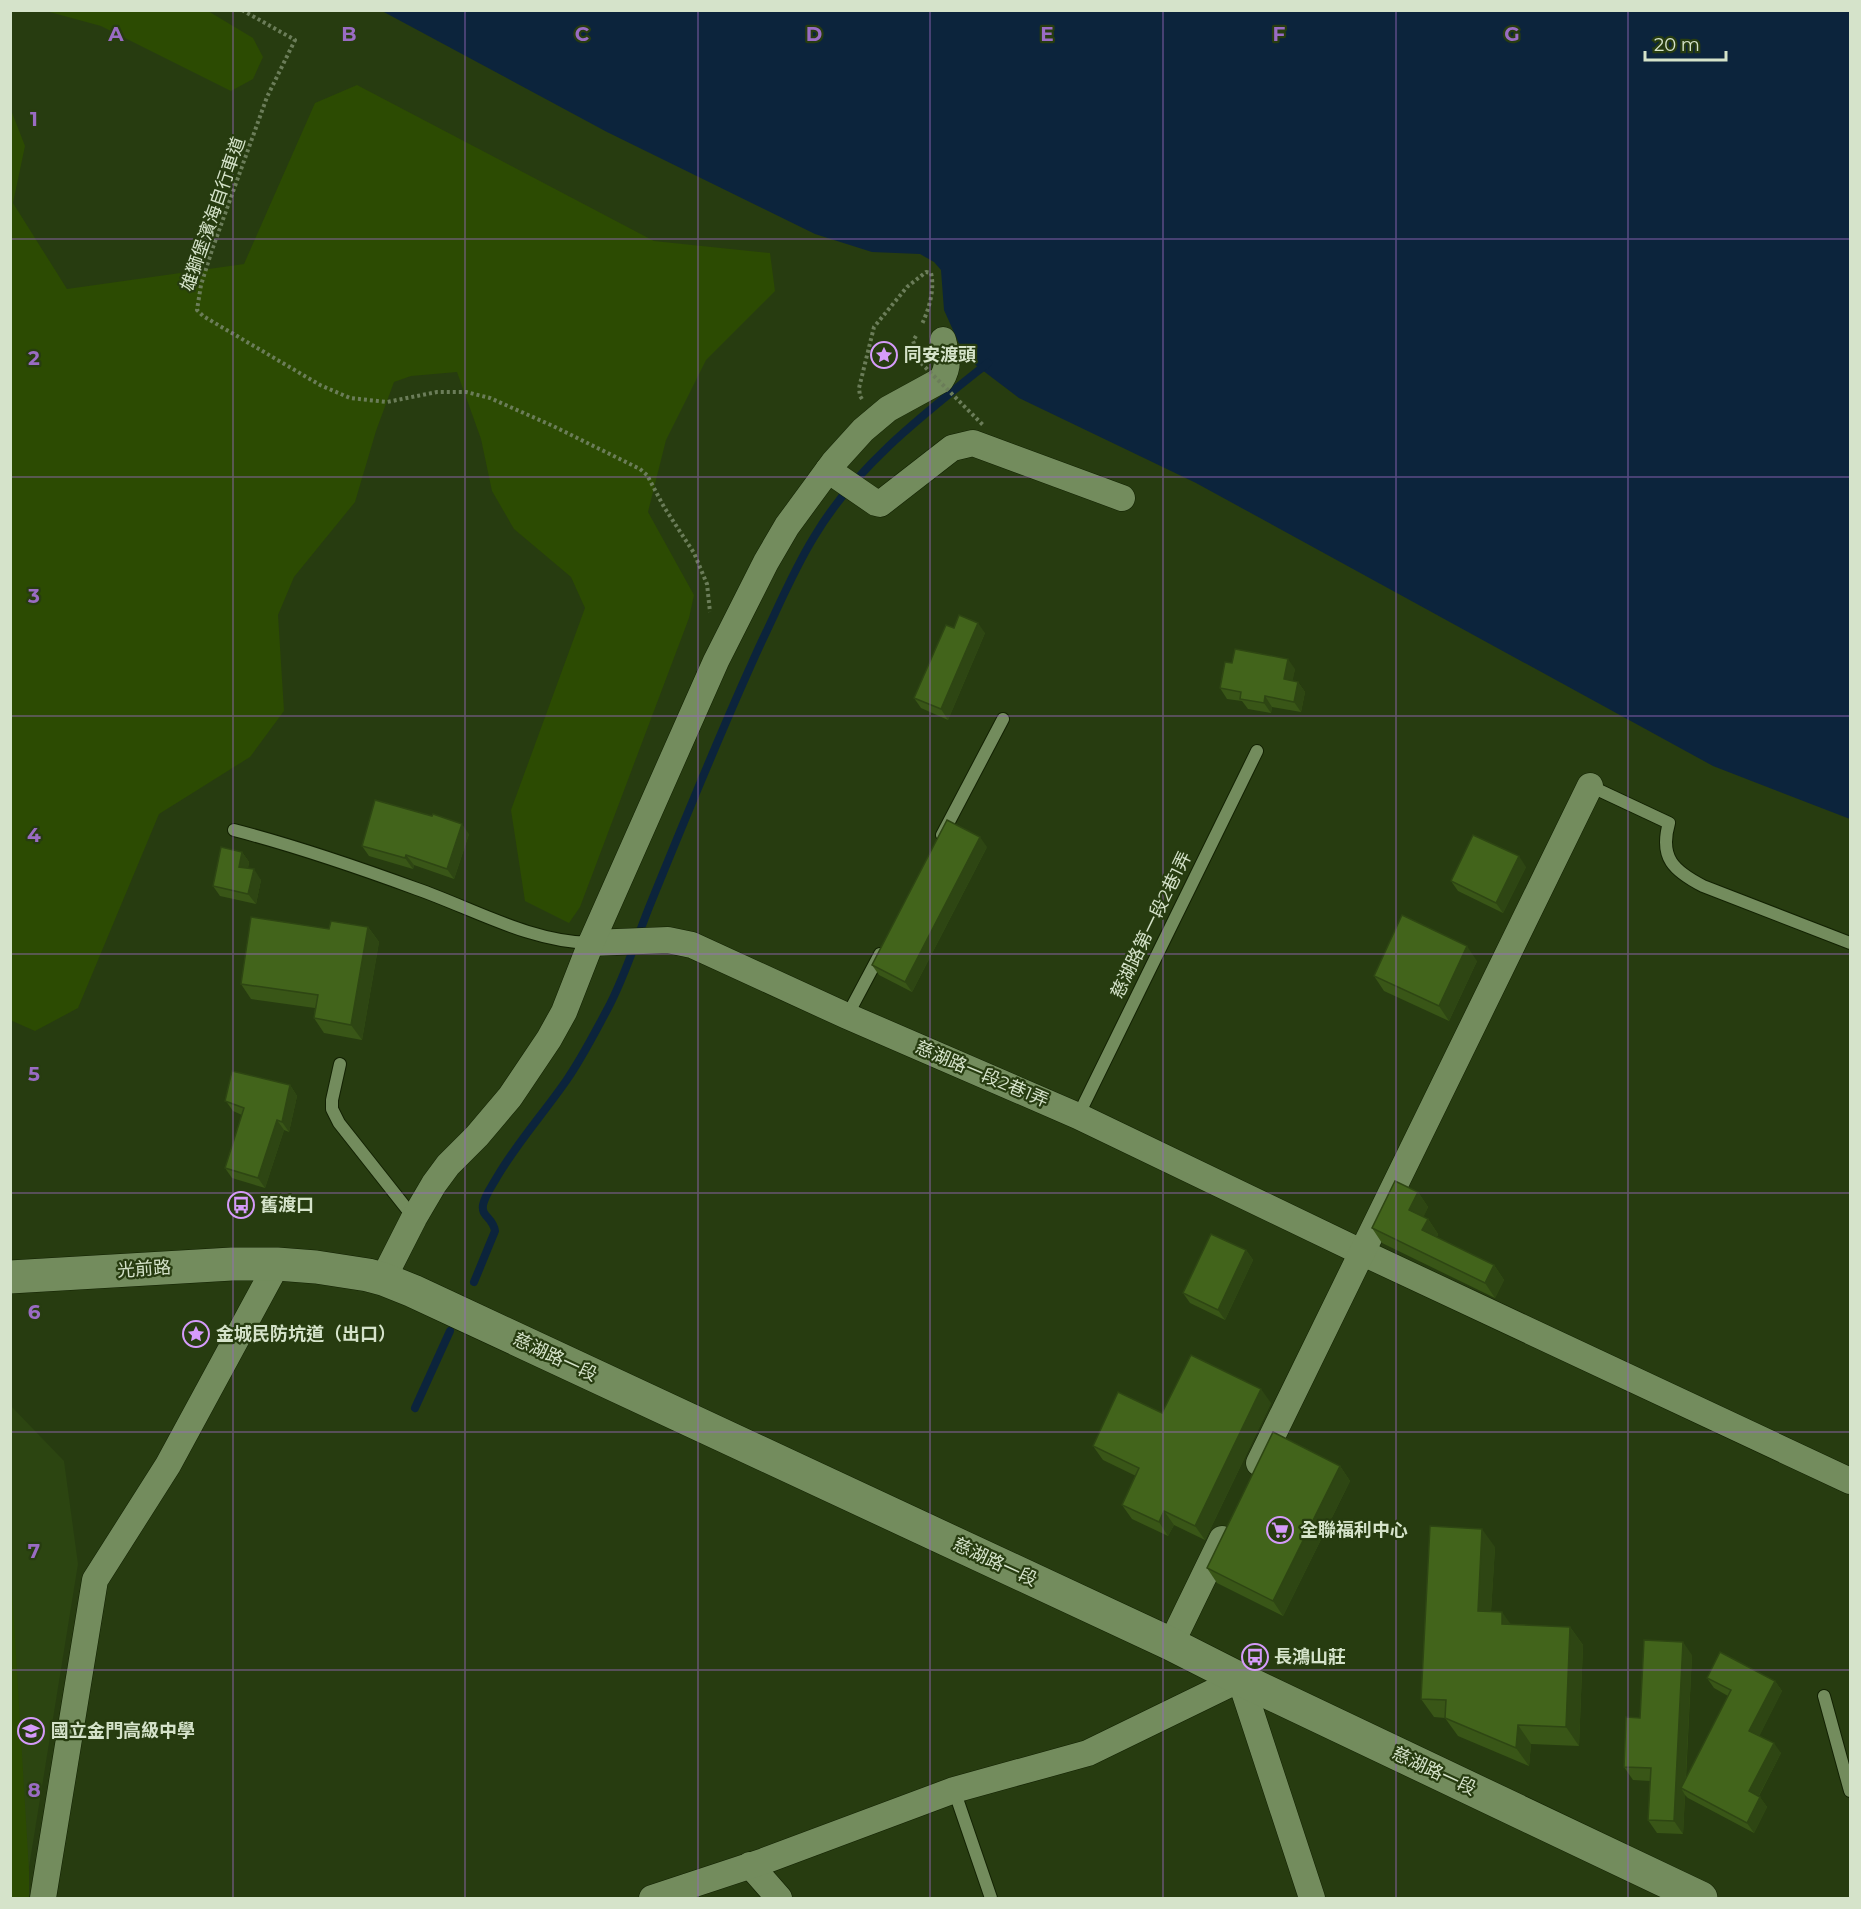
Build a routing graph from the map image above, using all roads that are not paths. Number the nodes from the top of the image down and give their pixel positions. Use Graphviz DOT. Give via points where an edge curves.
graph roads {
  1 [pos="943,340"];
  2 [pos="831,472"];
  3 [pos="1122,498"];
  4 [pos="1003,719"];
  5 [pos="1257,751"];
  6 [pos="1590,786"];
  7 [pos="234,830"];
  8 [pos="936,847"];
  9 [pos="602,942"];
  10 [pos="886,942"];
  11 [pos="1851,943"];
  12 [pos="847,1016"];
  13 [pos="340,1064"];
  14 [pos="1078,1116"];
  15 [pos="414,1218"];
  16 [pos="1361,1252"];
  17 [pos="277,1264"];
  18 [pos="10,1278"];
  19 [pos="383,1279"];
  20 [pos="1851,1481"];
  21 [pos="1248,1485"];
  22 [pos="1233,1517"];
  23 [pos="1171,1644"];
  24 [pos="1240,1679"];
  25 [pos="1824,1696"];
  26 [pos="954,1790"];
  27 [pos="1851,1791"];
  28 [pos="750,1865"];
  29 [pos="43,1899"];
  30 [pos="652,1899"];
  31 [pos="779,1899"];
  32 [pos="991,1899"];
  33 [pos="1312,1899"];
  34 [pos="1701,1899"];
  1 -- 2 [label="street" via="948,362 941,380 878,417"];
  2 -- 3 [label="street" via="869,499 883,503 952,448 973,443"];
  2 -- 9 [label="street" via="787,526 765,562 716,661"];
  4 -- 8 [label="lane"];
  5 -- 14 [label="lane, 慈湖路第一段2巷1弄"];
  6 -- 11 [label="lane" via="1669,824 1666,850 1671,864 1684,876"];
  6 -- 16 [label="street"];
  7 -- 9 [label="lane" via="295,846 540,937 573,943"];
  9 -- 12 [label="street, 慈湖路一段2巷1弄" via="649,939 692,945"];
  9 -- 15 [label="street" via="527,1073 490,1121 448,1165"];
  10 -- 12 [label="lane"];
  12 -- 14 [label="street, 慈湖路一段2巷1弄"];
  13 -- 15 [label="lane" via="332,1110"];
  14 -- 16 [label="street, 慈湖路一段2巷1弄"];
  15 -- 19 [label="street"];
  16 -- 20 [label="street, 慈湖路一段2巷1弄"];
  16 -- 21 [label="street"];
  17 -- 18 [label="main road, 光前路"];
  17 -- 19 [label="main road, 慈湖路一段"];
  17 -- 29 [label="street" via="168,1465 95,1581"];
  19 -- 23 [label="main road, 慈湖路一段"];
  22 -- 23 [label="street"];
  23 -- 24 [label="main road, 慈湖路一段"];
  24 -- 26 [label="street" via="1088,1753"];
  24 -- 33 [label="street"];
  24 -- 34 [label="main road, 慈湖路一段"];
  25 -- 27 [label="lane"];
  26 -- 28 [label="street"];
  26 -- 32 [label="lane"];
  28 -- 30 [label="street"];
  28 -- 31 [label="street"];
}
